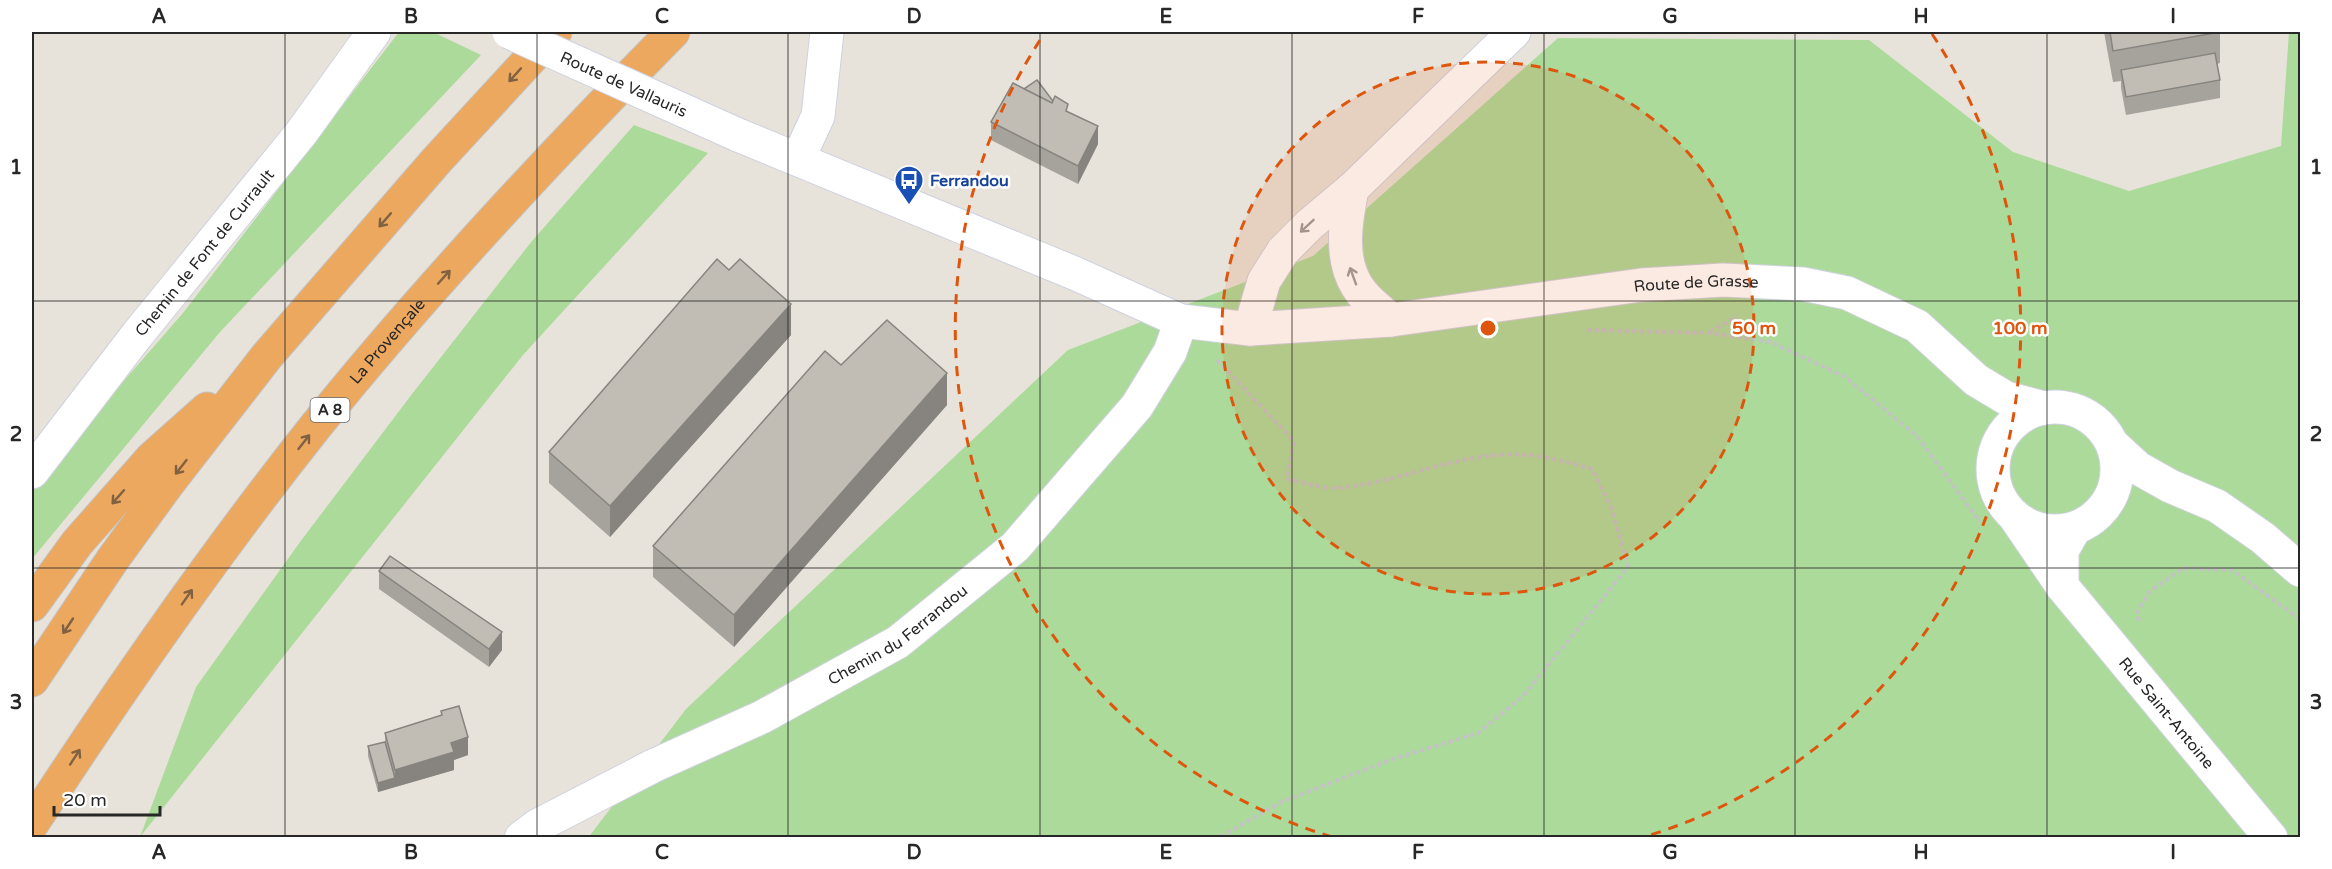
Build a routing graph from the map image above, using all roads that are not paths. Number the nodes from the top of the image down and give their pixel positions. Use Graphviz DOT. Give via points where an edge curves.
graph roads {
  1 [pos="374,32"];
  2 [pos="509,32"];
  3 [pos="555,32"];
  4 [pos="673,32"];
  5 [pos="827,32"];
  6 [pos="1514,32"];
  7 [pos="798,159"];
  8 [pos="1352,189"];
  9 [pos="1391,320"];
  10 [pos="1181,321"];
  11 [pos="1250,329"];
  12 [pos="267,356"];
  13 [pos="1976,380"];
  14 [pos="2044,408"];
  15 [pos="1999,442"];
  16 [pos="2114,446"];
  17 [pos="32,472"];
  18 [pos="2170,486"];
  19 [pos="2108,502"];
  20 [pos="2015,517"];
  21 [pos="2075,528"];
  22 [pos="2301,570"];
  23 [pos="2062,586"];
  24 [pos="32,605"];
  25 [pos="32,680"];
  26 [pos="32,824"];
  27 [pos="521,837"];
  28 [pos="2271,837"];
  1 -- 17 [label="street, Chemin de Font de Currault" via="302,132"];
  2 -- 7 [label="street, Route de Vallauris, bridge"];
  3 -- 12 [label="highway, one-way" via="437,160"];
  26 -- 4 [label="highway, La Provençale / A 8, one-way" via="214,559 316,427 424,298 563,143"];
  5 -- 7 [label="street" via="818,116"];
  6 -- 8 [label="street"];
  7 -- 10 [label="street, Route de Vallauris"];
  9 -- 8 [label="street, one-way" via="1356,285 1345,252"];
  8 -- 11 [label="street, one-way" via="1283,251 1264,281"];
  9 -- 11 [label="street, Route de Grasse"];
  9 -- 13 [label="street, Route de Grasse" via="1641,285 1723,280 1803,284 1846,293 1917,326"];
  10 -- 11 [label="street, Route de Grasse"];
  10 -- 27 [label="street, Chemin du Ferrandou" via="1170,352 1137,406 1015,547 898,642 762,717 653,766"];
  12 -- 24 [label="highway, one-way" via="152,458 77,543"];
  12 -- 25 [label="highway, one-way" via="176,473"];
  13 -- 14 [label="street, Route de Grasse" via="2006,398"];
  13 -- 15 [label="street, Route de Grasse" via="1993,409"];
  14 -- 15 [label="street" via="2026,414 2010,426"];
  14 -- 16 [label="street" via="2066,407 2086,414 2103,428"];
  15 -- 20 [label="street" via="1993,461 1994,482"];
  16 -- 18 [label="street" via="2138,468"];
  16 -- 19 [label="street" via="2116,485"];
  18 -- 19 [label="street" via="2139,489"];
  18 -- 22 [label="street" via="2217,506 2264,538"];
  19 -- 21 [label="street" via="2094,518"];
  20 -- 21 [label="street" via="2033,528"];
  20 -- 23 [label="street, Rue Saint-Antoine"];
  21 -- 23 [label="street" via="2062,551"];
  23 -- 28 [label="street, Rue Saint-Antoine"];
}
